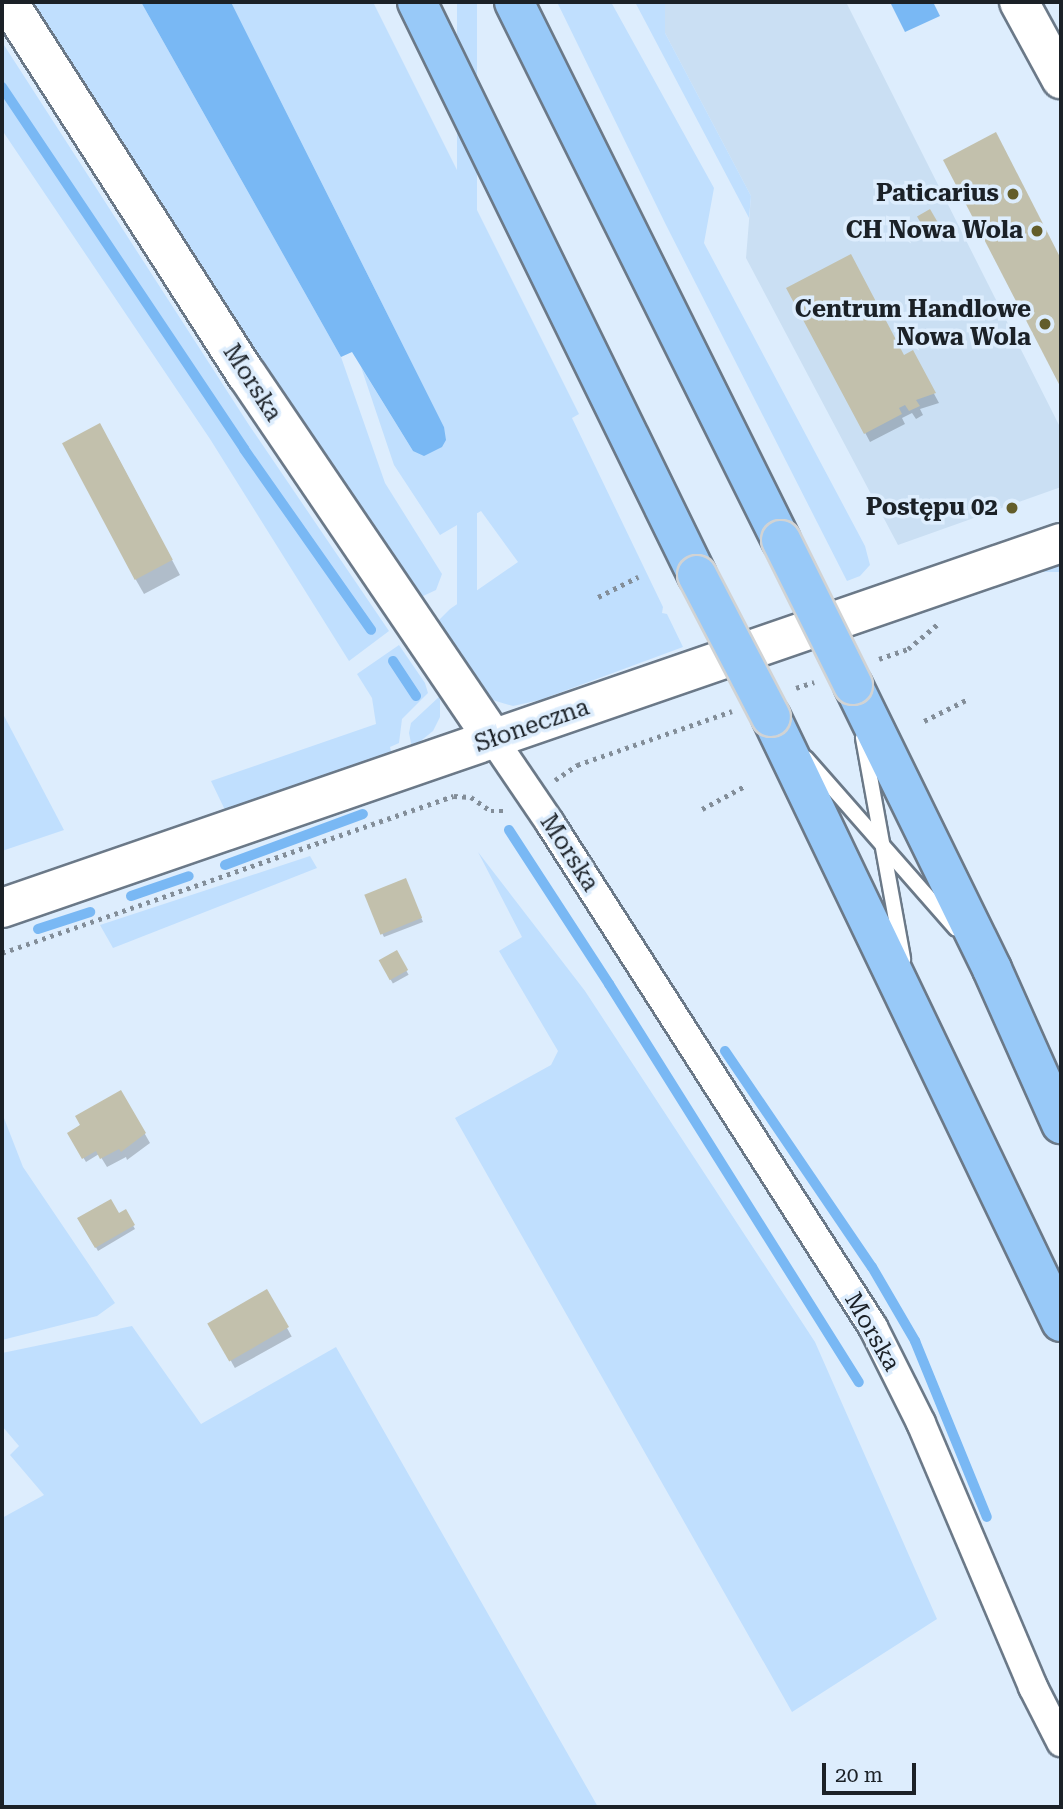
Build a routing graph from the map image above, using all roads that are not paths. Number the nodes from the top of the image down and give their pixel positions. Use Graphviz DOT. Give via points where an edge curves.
graph roads {
  1 [pos="8,2"];
  2 [pos="417,2"];
  3 [pos="514,2"];
  4 [pos="1019,2"];
  5 [pos="1061,79"];
  6 [pos="1061,543"];
  7 [pos="847,676"];
  8 [pos="769,704"];
  9 [pos="493,739"];
  10 [pos="883,847"];
  11 [pos="2,908"];
  12 [pos="992,970"];
  13 [pos="911,1003"];
  14 [pos="1061,1124"];
  15 [pos="1061,1322"];
  16 [pos="1061,1742"];
  1 -- 9 [label="main road, Morska" via="283,430"];
  2 -- 8 [label="highway, bridge" via="697,575"];
  3 -- 7 [label="highway, bridge"];
  4 -- 5 [label="main road"];
  6 -- 9 [label="main road, Słoneczna"];
  7 -- 10 [label="lane"];
  7 -- 12 [label="highway"];
  8 -- 10 [label="lane"];
  8 -- 13 [label="highway"];
  9 -- 11 [label="main road, Słoneczna"];
  9 -- 16 [label="street, Morska" via="873,1327 921,1423 1033,1687"];
  10 -- 12 [label="lane"];
  10 -- 13 [label="lane"];
  12 -- 14 [label="highway"];
  13 -- 15 [label="highway"];
}
